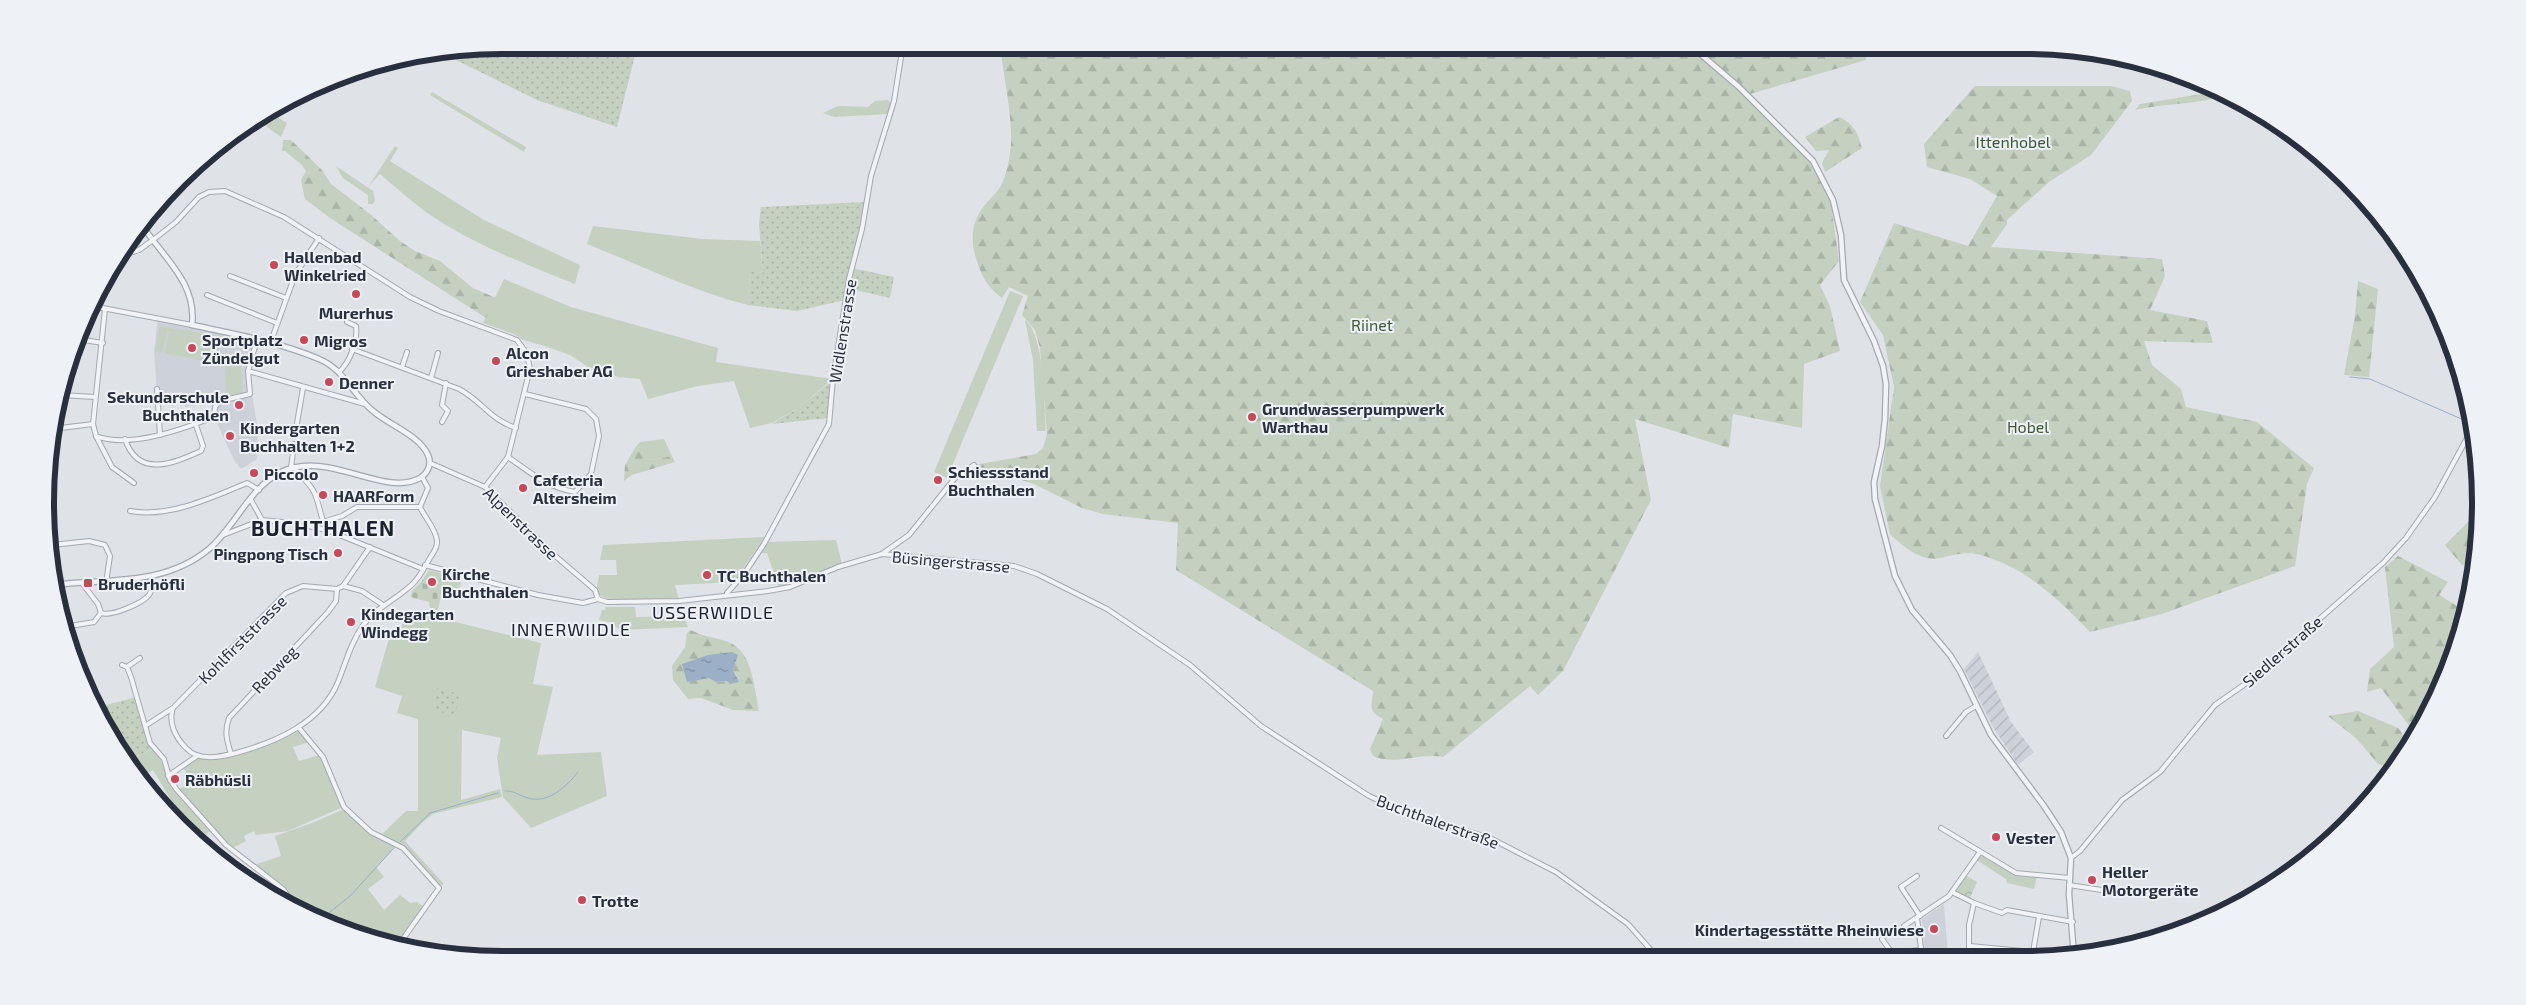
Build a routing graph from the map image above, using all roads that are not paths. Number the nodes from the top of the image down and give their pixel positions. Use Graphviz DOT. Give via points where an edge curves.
graph roads {
  1 [pos="902,54"];
  2 [pos="1700,54"];
  3 [pos="145,230"];
  4 [pos="319,238"];
  5 [pos="153,240"];
  6 [pos="129,253"];
  7 [pos="230,276"];
  8 [pos="207,295"];
  9 [pos="286,298"];
  10 [pos="98,307"];
  11 [pos="105,309"];
  12 [pos="347,322"];
  13 [pos="277,323"];
  14 [pos="192,325"];
  15 [pos="85,340"];
  16 [pos="257,340"];
  17 [pos="103,343"];
  18 [pos="270,344"];
  19 [pos="352,349"];
  20 [pos="406,352"];
  21 [pos="438,353"];
  22 [pos="402,367"];
  23 [pos="248,371"];
  24 [pos="339,372"];
  25 [pos="431,378"];
  26 [pos="446,383"];
  27 [pos="157,388"];
  28 [pos="303,388"];
  29 [pos="525,394"];
  30 [pos="67,395"];
  31 [pos="95,397"];
  32 [pos="365,404"];
  33 [pos="442,422"];
  34 [pos="93,424"];
  35 [pos="196,425"];
  36 [pos="60,428"];
  37 [pos="516,428"];
  38 [pos="296,430"];
  39 [pos="160,435"];
  40 [pos="96,436"];
  41 [pos="2467,438"];
  42 [pos="125,439"];
  43 [pos="294,444"];
  44 [pos="508,457"];
  45 [pos="430,463"];
  46 [pos="974,465"];
  47 [pos="293,467"];
  48 [pos="422,477"];
  49 [pos="134,483"];
  50 [pos="485,487"];
  51 [pos="259,490"];
  52 [pos="251,500"];
  53 [pos="420,507"];
  54 [pos="130,511"];
  55 [pos="262,520"];
  56 [pos="282,522"];
  57 [pos="323,522"];
  58 [pos="308,526"];
  59 [pos="327,530"];
  60 [pos="220,536"];
  61 [pos="56,545"];
  62 [pos="370,547"];
  63 [pos="882,554"];
  64 [pos="424,567"];
  65 [pos="151,576"];
  66 [pos="82,583"];
  67 [pos="106,583"];
  68 [pos="61,584"];
  69 [pos="343,586"];
  70 [pos="337,589"];
  71 [pos="727,594"];
  72 [pos="598,598"];
  73 [pos="383,604"];
  74 [pos="101,613"];
  75 [pos="71,626"];
  76 [pos="140,658"];
  77 [pos="1976,706"];
  78 [pos="173,708"];
  79 [pos="145,726"];
  80 [pos="1261,726"];
  81 [pos="299,728"];
  82 [pos="1946,736"];
  83 [pos="231,754"];
  84 [pos="197,756"];
  85 [pos="168,776"];
  86 [pos="1941,828"];
  87 [pos="1980,852"];
  88 [pos="2071,858"];
  89 [pos="1917,876"];
  90 [pos="2070,878"];
  91 [pos="2069,885"];
  92 [pos="2144,890"];
  93 [pos="285,892"];
  94 [pos="1952,892"];
  95 [pos="288,896"];
  96 [pos="1974,904"];
  97 [pos="1919,917"];
  98 [pos="2039,917"];
  99 [pos="2073,922"];
  100 [pos="1904,926"];
  101 [pos="1882,939"];
  102 [pos="402,940"];
  103 [pos="1970,946"];
  104 [pos="2074,948"];
  105 [pos="1920,950"];
  106 [pos="1652,951"];
  107 [pos="1890,951"];
  108 [pos="1913,951"];
  109 [pos="1968,951"];
  110 [pos="2010,951"];
  111 [pos="2034,951"];
  1 -- 71 [label="street, Widlenstrasse" via="894,101 871,176 849,279 829,424 764,544"];
  2 -- 77 [label="street" via="1739,87 1813,161 1833,200 1841,235 1844,280 1883,366 1885,419 1874,482 1875,499 1894,576 1912,610 1950,655"];
  3 -- 5 [label="street"];
  4 -- 5 [label="street" via="243,196 218,190 194,200 176,222"];
  4 -- 9 [label="street" via="295,275"];
  4 -- 29 [label="street" via="410,297 517,340 527,354 530,369"];
  5 -- 6 [label="street"];
  5 -- 14 [label="street" via="190,294"];
  7 -- 9 [label="street"];
  8 -- 13 [label="street"];
  9 -- 13 [label="street"];
  10 -- 11 [label="street"];
  11 -- 14 [label="street"];
  11 -- 17 [label="street"];
  12 -- 19 [label="street" via="356,326"];
  13 -- 18 [label="street"];
  14 -- 16 [label="street"];
  15 -- 17 [label="street"];
  16 -- 18 [label="street"];
  16 -- 23 [label="street"];
  17 -- 31 [label="street"];
  18 -- 24 [label="street" via="320,359"];
  19 -- 22 [label="street"];
  19 -- 24 [label="street"];
  20 -- 22 [label="street"];
  21 -- 25 [label="street"];
  22 -- 25 [label="street"];
  23 -- 28 [label="street"];
  23 -- 35 [label="street" via="250,394 220,401 214,417"];
  24 -- 32 [label="street"];
  25 -- 26 [label="street"];
  26 -- 33 [label="street" via="442,405 448,411"];
  26 -- 37 [label="street" via="466,393 499,422"];
  27 -- 39 [label="street"];
  28 -- 32 [label="street"];
  28 -- 38 [label="street"];
  29 -- 37 [label="street"];
  29 -- 44 [label="street" via="586,409 596,420 599,436 591,474 575,492 558,489"];
  30 -- 31 [label="street"];
  31 -- 34 [label="street"];
  32 -- 45 [label="street" via="423,448"];
  34 -- 36 [label="street"];
  34 -- 40 [label="street"];
  35 -- 39 [label="street"];
  35 -- 42 [label="street" via="203,446 201,451 162,466 144,464 129,450"];
  37 -- 44 [label="street"];
  39 -- 42 [label="street"];
  40 -- 42 [label="street"];
  40 -- 49 [label="street" via="112,467"];
  41 -- 88 [label="street, Siedlerstraße" via="2435,497 2383,564 2248,682 2202,717 2167,765 2122,800"];
  43 -- 47 [label="street"];
  44 -- 50 [label="street"];
  45 -- 48 [label="street"];
  45 -- 50 [label="street, Alpenstrasse"];
  46 -- 63 [label="street" via="955,478 909,535"];
  47 -- 48 [label="street" via="323,465 387,481 404,482"];
  47 -- 51 [label="street" via="271,478"];
  47 -- 57 [label="street" via="314,492"];
  48 -- 53 [label="street" via="428,488"];
  50 -- 72 [label="street, Alpenstrasse" via="595,590"];
  51 -- 52 [label="street"];
  51 -- 54 [label="street" via="246,483 153,514"];
  52 -- 55 [label="street"];
  52 -- 60 [label="street"];
  53 -- 57 [label="street" via="357,507"];
  53 -- 64 [label="street" via="437,540"];
  55 -- 56 [label="street"];
  55 -- 60 [label="street"];
  57 -- 59 [label="street"];
  58 -- 59 [label="street, Büsingerstrasse"];
  59 -- 62 [label="street, Büsingerstrasse"];
  60 -- 65 [label="street" via="209,549 193,559"];
  61 -- 67 [label="street" via="89,541 105,544 110,556"];
  62 -- 64 [label="street, Büsingerstrasse"];
  62 -- 69 [label="street"];
  63 -- 71 [label="street, Büsingerstrasse" via="838,567 790,587"];
  63 -- 80 [label="street, Büsingerstrasse" via="1014,566 1037,574 1106,609 1190,665"];
  64 -- 72 [label="street, Büsingerstrasse" via="538,595 584,603"];
  64 -- 73 [label="street" via="409,588"];
  65 -- 67 [label="street"];
  65 -- 74 [label="street" via="148,597 114,614"];
  66 -- 67 [label="street"];
  66 -- 68 [label="street"];
  66 -- 74 [label="street"];
  69 -- 70 [label="street"];
  69 -- 73 [label="street" via="362,591"];
  70 -- 78 [label="street, Kohlfirststrasse" via="303,586 286,593"];
  70 -- 83 [label="street, Rebweg" via="336,601 328,612 229,718 226,738"];
  71 -- 72 [label="street, Büsingerstrasse" via="679,601 607,602"];
  73 -- 81 [label="street" via="364,624 353,642 332,694"];
  74 -- 75 [label="street" via="94,622"];
  76 -- 79 [label="street" via="124,666"];
  77 -- 82 [label="street" via="1966,712"];
  77 -- 88 [label="street" via="1991,735 2061,832"];
  78 -- 79 [label="street"];
  78 -- 84 [label="street, Kohlfirststrasse" via="171,726 186,748"];
  79 -- 85 [label="street" via="150,744 164,759"];
  80 -- 106 [label="street, Buchthalerstraße" via="1369,796 1404,812 1490,838 1556,872 1628,924"];
  81 -- 83 [label="street" via="254,748"];
  81 -- 102 [label="street" via="323,757 344,807 371,832 403,848 440,888"];
  83 -- 84 [label="street"];
  84 -- 85 [label="street"];
  85 -- 93 [label="street" via="219,839"];
  86 -- 87 [label="street"];
  87 -- 90 [label="street" via="2016,873"];
  87 -- 94 [label="street"];
  88 -- 90 [label="street"];
  89 -- 97 [label="street" via="1901,887"];
  90 -- 91 [label="street"];
  91 -- 92 [label="street" via="2108,891"];
  91 -- 99 [label="street"];
  93 -- 95 [label="street"];
  94 -- 96 [label="street"];
  94 -- 97 [label="street"];
  96 -- 98 [label="street"];
  96 -- 103 [label="street" via="1968,925"];
  97 -- 100 [label="street"];
  97 -- 105 [label="street"];
  98 -- 99 [label="street"];
  98 -- 111 [label="street"];
  99 -- 104 [label="street"];
  101 -- 107 [label="street"];
  103 -- 109 [label="street"];
  103 -- 110 [label="street"];
  105 -- 108 [label="street"];
}
